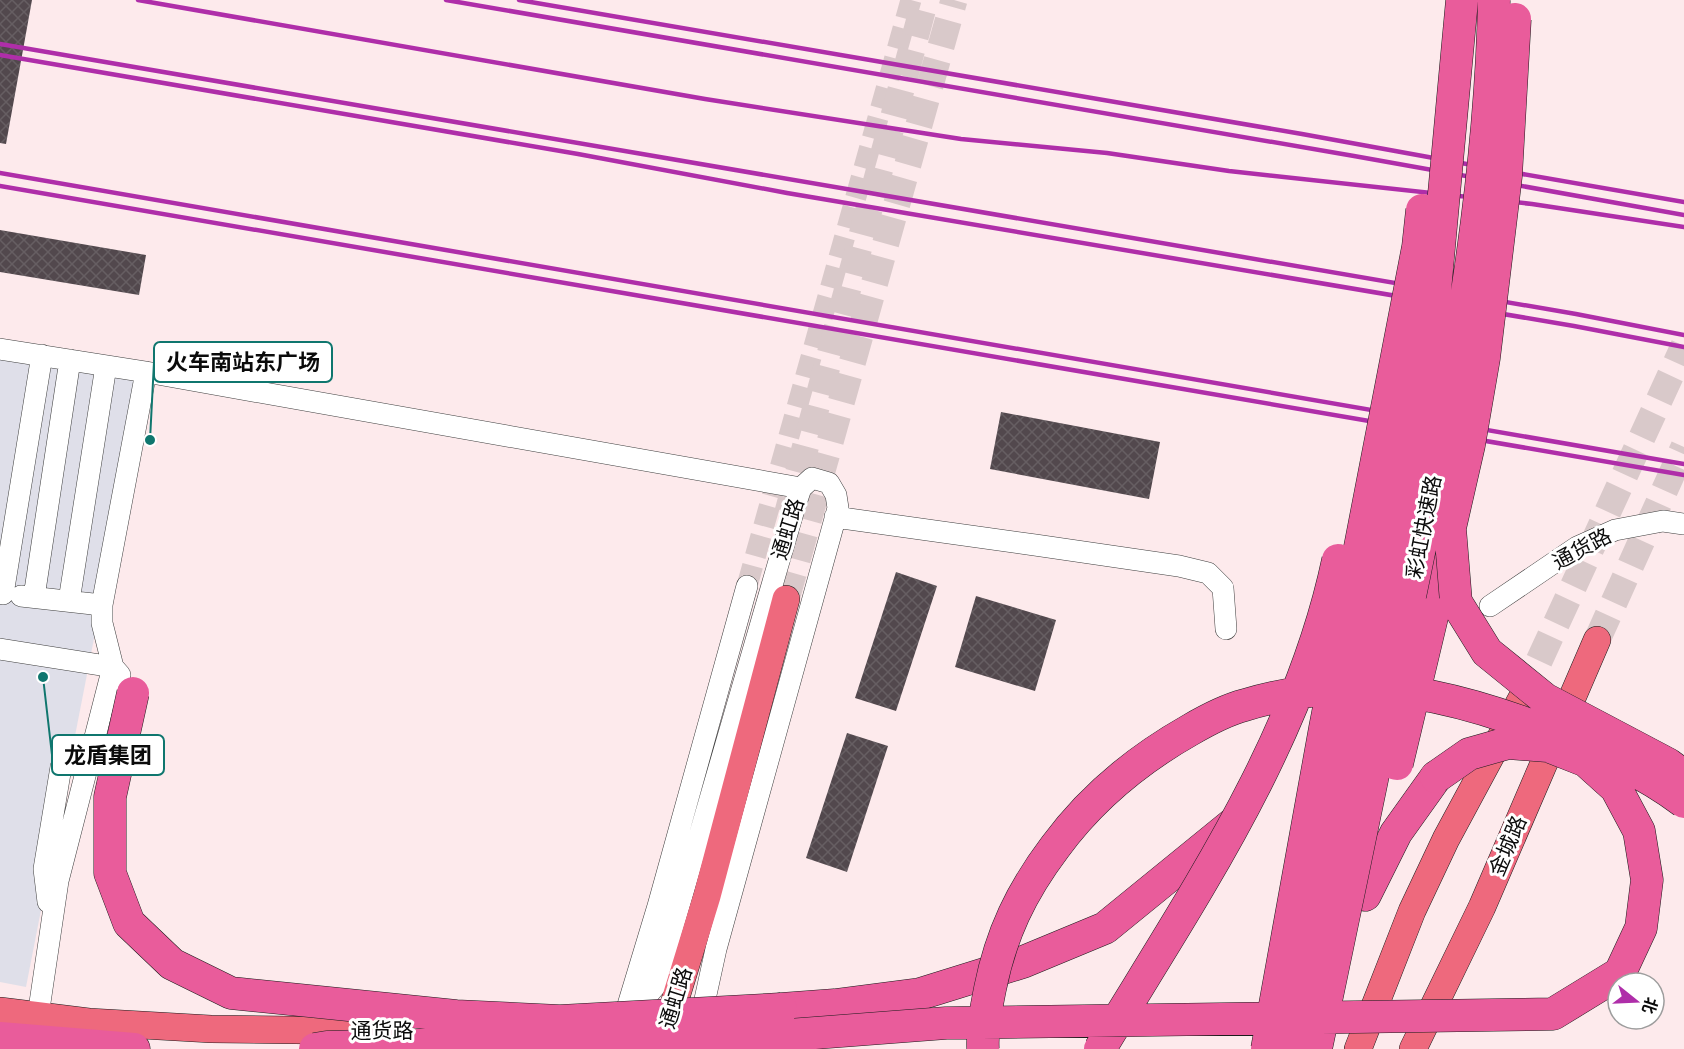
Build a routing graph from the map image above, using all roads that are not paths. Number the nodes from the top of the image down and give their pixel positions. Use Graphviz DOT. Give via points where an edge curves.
graph roads {
  1 [pos="1441,0"];
  2 [pos="1462,0"];
  3 [pos="1494,0"];
  4 [pos="1516,0"];
  5 [pos="1418,247"];
  6 [pos="0,349"];
  7 [pos="42,355"];
  8 [pos="70,360"];
  9 [pos="106,366"];
  10 [pos="146,372"];
  11 [pos="801,488"];
  12 [pos="835,518"];
  13 [pos="1684,524"];
  14 [pos="1450,528"];
  15 [pos="747,586"];
  16 [pos="2,594"];
  17 [pos="34,597"];
  18 [pos="786,599"];
  19 [pos="69,601"];
  20 [pos="102,605"];
  21 [pos="1490,606"];
  22 [pos="1226,629"];
  23 [pos="1597,640"];
  24 [pos="0,649"];
  25 [pos="113,667"];
  26 [pos="133,693"];
  27 [pos="1517,708"];
  28 [pos="61,767"];
  29 [pos="1684,776"];
  30 [pos="1684,802"];
  31 [pos="1238,819"];
  32 [pos="1365,895"];
  33 [pos="51,926"];
  34 [pos="716,949"];
  35 [pos="835,1005"];
  36 [pos="0,1011"];
  37 [pos="38,1016"];
  38 [pos="688,1023"];
  39 [pos="618,1037"];
  40 [pos="0,1038"];
  41 [pos="724,1043"];
  42 [pos="134,1049"];
  43 [pos="315,1049"];
  44 [pos="661,1049"];
  45 [pos="983,1049"];
  46 [pos="1100,1049"];
  47 [pos="1267,1049"];
  48 [pos="1290,1049"];
  49 [pos="1316,1049"];
  50 [pos="1333,1049"];
  51 [pos="1358,1049"];
  52 [pos="1413,1049"];
  1 -- 5 [label="highway, bridge" via="1434,116"];
  2 -- 48 [label="highway, 彩虹快速路, bridge" via="1429,355"];
  3 -- 49 [label="highway, 彩虹快速路, bridge" via="1481,188 1456,369"];
  4 -- 14 [label="highway, bridge" via="1506,176 1484,358"];
  5 -- 31 [label="highway, bridge" via="1380,345 1334,577 1314,650 1275,745"];
  5 -- 47 [label="highway, bridge"];
  6 -- 7 [label="street"];
  7 -- 8 [label="street"];
  7 -- 16 [label="street"];
  8 -- 9 [label="street"];
  8 -- 17 [label="street"];
  9 -- 10 [label="street"];
  9 -- 19 [label="street"];
  10 -- 11 [label="street"];
  10 -- 20 [label="street"];
  11 -- 12 [label="street, 通虹路" via="812,478 829,483 836,495"];
  11 -- 39 [label="street, 通虹路" via="656,985"];
  12 -- 22 [label="street" via="1208,573 1222,588"];
  12 -- 34 [label="street, 通虹路"];
  13 -- 21 [label="street, 通货路" via="1663,521 1615,530 1577,547"];
  14 -- 29 [label="highway, bridge" via="1456,602 1487,652 1545,699"];
  14 -- 32 [label="highway, bridge"];
  15 -- 39 [label="street, 通虹路"];
  16 -- 17 [label="street"];
  17 -- 19 [label="street"];
  18 -- 38 [label="main road, 通虹路" via="707,896"];
  19 -- 20 [label="street"];
  20 -- 25 [label="street"];
  23 -- 52 [label="main road, 金城路" via="1482,907"];
  24 -- 25 [label="street"];
  25 -- 26 [label="street"];
  25 -- 33 [label="street" via="58,881"];
  26 -- 35 [label="highway, bridge" via="110,797 110,873 129,923 172,964 231,993 456,1016 560,1021"];
  27 -- 30 [label="highway, bridge" via="1629,767"];
  27 -- 45 [label="highway, bridge" via="1349,687 1244,705 1207,721 1142,759 1070,826 1014,911 996,958"];
  27 -- 51 [label="main road" via="1417,901"];
  28 -- 33 [label="street" via="44,869"];
  31 -- 35 [label="highway, bridge" via="1105,928 1023,962 920,994"];
  31 -- 46 [label="highway, bridge"];
  32 -- 41 [label="highway, bridge" via="1396,832 1436,777 1469,754 1508,743 1548,746 1567,753 1586,761 1616,788 1639,831 1647,880 1641,928 1620,973 1553,1014 946,1023"];
  32 -- 50 [label="highway"];
  33 -- 37 [label="street"];
  34 -- 38 [label="street, 通虹路"];
  34 -- 38 [label="street"];
  35 -- 41 [label="highway, bridge"];
  36 -- 37 [label="main road, 通货路"];
  37 -- 39 [label="main road, 通货路" via="211,1029"];
  38 -- 39 [label="main road, 通货路"];
  38 -- 41 [label="main road"];
  38 -- 44 [label="main road, 通虹路"];
  40 -- 42 [label="highway"];
  41 -- 43 [label="highway, bridge"];
}
